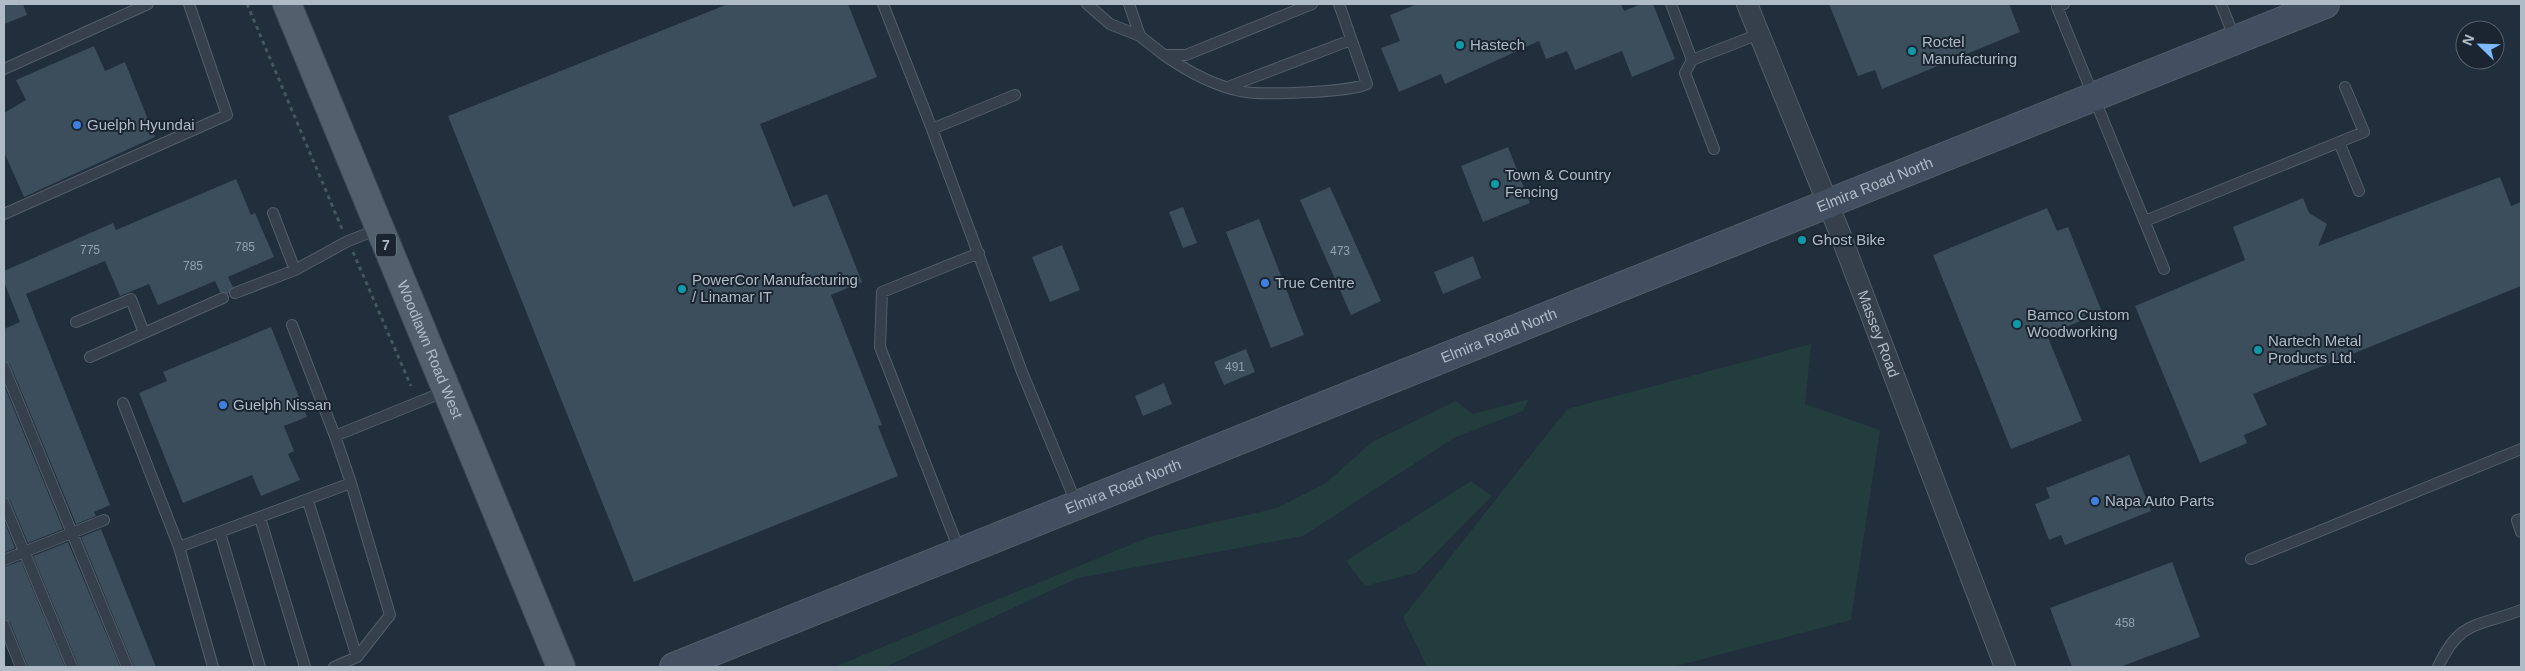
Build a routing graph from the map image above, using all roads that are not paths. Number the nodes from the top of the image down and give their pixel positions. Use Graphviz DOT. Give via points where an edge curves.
graph roads {
  1 [pos="148,4"];
  2 [pos="189,4"];
  3 [pos="286,4"];
  4 [pos="883,4"];
  5 [pos="1087,4"];
  6 [pos="1130,4"];
  7 [pos="1312,4"];
  8 [pos="1339,4"];
  9 [pos="1671,4"];
  10 [pos="1747,4"];
  11 [pos="2064,4"];
  12 [pos="2220,4"];
  13 [pos="2325,4"];
  14 [pos="1759,34"];
  15 [pos="1140,36"];
  16 [pos="1351,40"];
  17 [pos="2235,40"];
  18 [pos="1164,55"];
  19 [pos="1692,60"];
  20 [pos="4,69"];
  21 [pos="1228,87"];
  22 [pos="2345,87"];
  23 [pos="1016,95"];
  24 [pos="2094,96"];
  25 [pos="932,129"];
  26 [pos="2339,142"];
  27 [pos="1714,149"];
  28 [pos="2359,191"];
  29 [pos="1828,203"];
  30 [pos="273,213"];
  31 [pos="4,214"];
  32 [pos="2145,221"];
  33 [pos="380,229"];
  34 [pos="979,253"];
  35 [pos="2164,269"];
  36 [pos="295,270"];
  37 [pos="235,293"];
  38 [pos="222,298"];
  39 [pos="76,322"];
  40 [pos="292,326"];
  41 [pos="144,332"];
  42 [pos="90,357"];
  43 [pos="4,367"];
  44 [pos="446,390"];
  45 [pos="124,403"];
  46 [pos="335,436"];
  47 [pos="2521,449"];
  48 [pos="351,484"];
  49 [pos="308,501"];
  50 [pos="4,503"];
  51 [pos="1078,506"];
  52 [pos="260,518"];
  53 [pos="2521,518"];
  54 [pos="104,520"];
  55 [pos="2521,532"];
  56 [pos="220,533"];
  57 [pos="72,534"];
  58 [pos="179,547"];
  59 [pos="23,552"];
  60 [pos="961,553"];
  61 [pos="2251,559"];
  62 [pos="4,560"];
  63 [pos="2521,610"];
  64 [pos="4,625"];
  65 [pos="357,658"];
  66 [pos="21,667"];
  67 [pos="72,667"];
  68 [pos="127,667"];
  69 [pos="213,667"];
  70 [pos="260,667"];
  71 [pos="305,667"];
  72 [pos="334,667"];
  73 [pos="561,667"];
  74 [pos="674,667"];
  75 [pos="2004,667"];
  76 [pos="2438,667"];
  1 -- 20 [label="lane"];
  2 -- 31 [label="lane" via="227,115"];
  3 -- 33 [label="main road, Woodlawn Road West / 7"];
  4 -- 25 [label="lane"];
  5 -- 15 [label="lane" via="1110,24"];
  6 -- 15 [label="lane"];
  7 -- 18 [label="lane" via="1186,55"];
  8 -- 16 [label="lane"];
  9 -- 19 [label="lane"];
  10 -- 14 [label="street, Massey Road"];
  11 -- 24 [label="lane" via="2057,7"];
  12 -- 17 [label="lane"];
  13 -- 17 [label="main road, Elmira Road North"];
  14 -- 19 [label="lane"];
  14 -- 29 [label="street, Massey Road"];
  15 -- 18 [label="lane"];
  16 -- 21 [label="lane"];
  16 -- 21 [label="lane" via="1367,84 1359,88 1242,92"];
  17 -- 24 [label="main road, Elmira Road North"];
  18 -- 21 [label="lane" via="1190,73"];
  19 -- 27 [label="lane" via="1685,73"];
  22 -- 26 [label="lane" via="2364,132"];
  23 -- 25 [label="lane"];
  24 -- 29 [label="main road, Elmira Road North"];
  24 -- 32 [label="lane"];
  25 -- 34 [label="lane"];
  26 -- 28 [label="lane"];
  26 -- 32 [label="lane"];
  29 -- 51 [label="main road, Elmira Road North"];
  29 -- 75 [label="street, Massey Road"];
  30 -- 36 [label="lane"];
  32 -- 35 [label="lane"];
  33 -- 36 [label="lane" via="348,241"];
  33 -- 44 [label="main road, Woodlawn Road West / 7"];
  34 -- 51 [label="lane" via="1022,372"];
  34 -- 60 [label="lane" via="882,292 880,347"];
  36 -- 37 [label="lane"];
  38 -- 41 [label="lane"];
  39 -- 41 [label="lane" via="131,299"];
  40 -- 46 [label="lane"];
  41 -- 42 [label="lane"];
  43 -- 57 [label="lane"];
  44 -- 46 [label="lane"];
  44 -- 73 [label="main road, Woodlawn Road West / 7"];
  45 -- 58 [label="lane"];
  46 -- 48 [label="lane"];
  47 -- 61 [label="lane"];
  48 -- 49 [label="lane"];
  48 -- 65 [label="lane" via="390,615"];
  49 -- 52 [label="lane"];
  49 -- 65 [label="lane"];
  50 -- 59 [label="lane"];
  51 -- 60 [label="main road, Elmira Road North"];
  52 -- 56 [label="lane"];
  52 -- 71 [label="lane"];
  53 -- 55 [label="lane" via="2517,520"];
  54 -- 57 [label="lane"];
  56 -- 58 [label="lane"];
  56 -- 70 [label="lane"];
  57 -- 59 [label="lane"];
  57 -- 68 [label="lane"];
  58 -- 69 [label="lane"];
  59 -- 62 [label="lane"];
  59 -- 67 [label="lane"];
  60 -- 74 [label="main road, Elmira Road North"];
  63 -- 76 [label="lane" via="2470,626 2447,646"];
  64 -- 66 [label="lane"];
  65 -- 72 [label="lane"];
}
